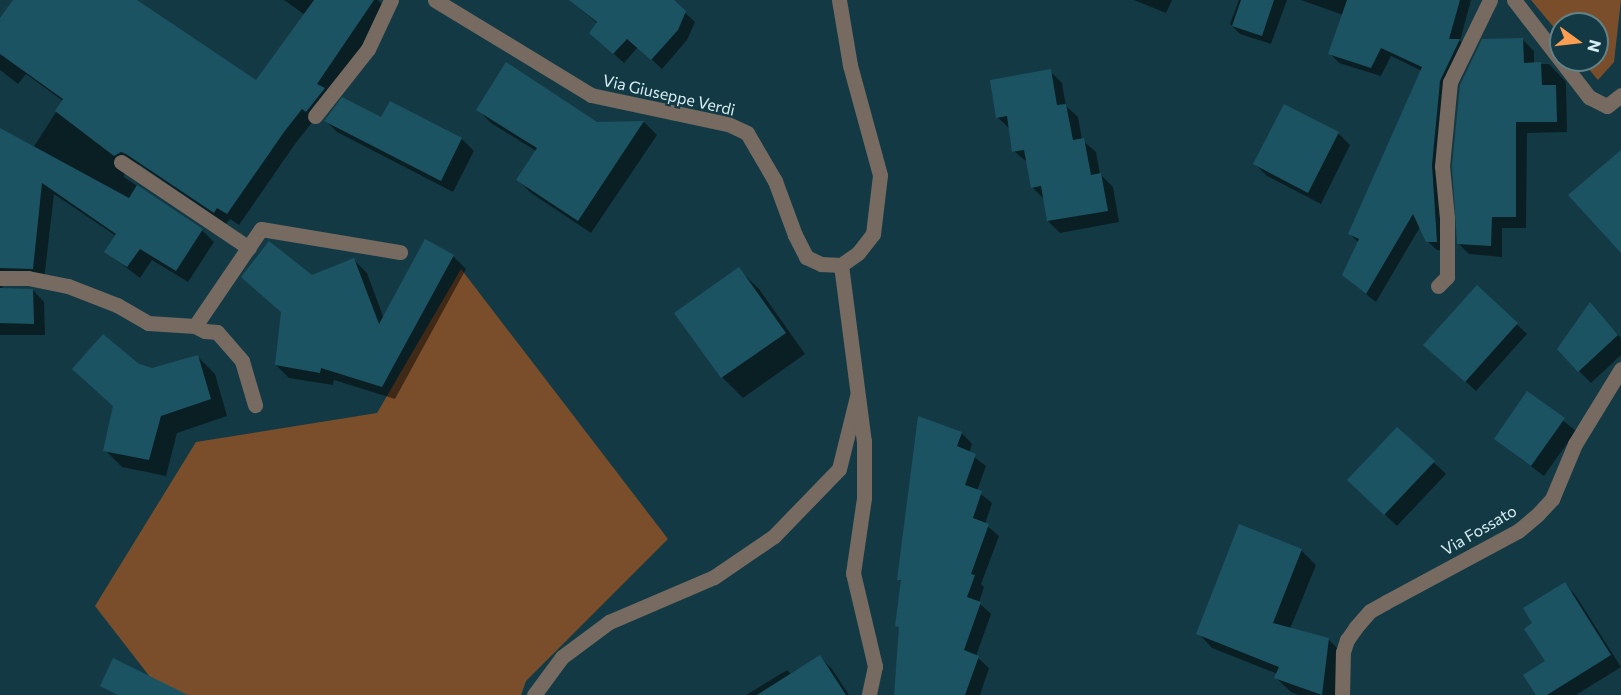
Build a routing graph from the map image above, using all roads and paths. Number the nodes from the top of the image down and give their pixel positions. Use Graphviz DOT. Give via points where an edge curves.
graph roads {
  1 [pos="391,0"];
  2 [pos="435,0"];
  3 [pos="839,0"];
  4 [pos="1490,0"];
  5 [pos="1514,0"];
  6 [pos="1618,104"];
  7 [pos="315,116"];
  8 [pos="121,162"];
  9 [pos="249,248"];
  10 [pos="400,252"];
  11 [pos="842,265"];
  12 [pos="0,278"];
  13 [pos="1438,286"];
  14 [pos="195,326"];
  15 [pos="1621,369"];
  16 [pos="859,388"];
  17 [pos="255,405"];
  18 [pos="534,695"];
  19 [pos="868,695"];
  20 [pos="1342,695"];
  1 -- 7 [label="street" via="368,49"];
  2 -- 11 [label="street, Via Giuseppe Verdi" via="591,95 728,124 747,133 775,181 806,257 820,264"];
  3 -- 11 [label="street" via="850,65 879,175 873,234"];
  4 -- 13 [label="street" via="1450,82 1442,166 1447,277"];
  5 -- 6 [label="street" via="1589,97 1602,105"];
  8 -- 9 [label="street"];
  9 -- 10 [label="street" via="261,229"];
  9 -- 14 [label="street"];
  11 -- 16 [label="street"];
  12 -- 14 [label="street" via="28,278 68,286 117,305 148,323"];
  14 -- 17 [label="street" via="218,332 242,361"];
  15 -- 20 [label="street, Via Fossato" via="1575,444 1552,499 1538,514 1518,531 1370,611 1356,627 1343,652"];
  16 -- 18 [label="street" via="839,469 774,536 714,577 609,622 562,657"];
  16 -- 19 [label="street" via="864,498 853,573 875,666"];
}
